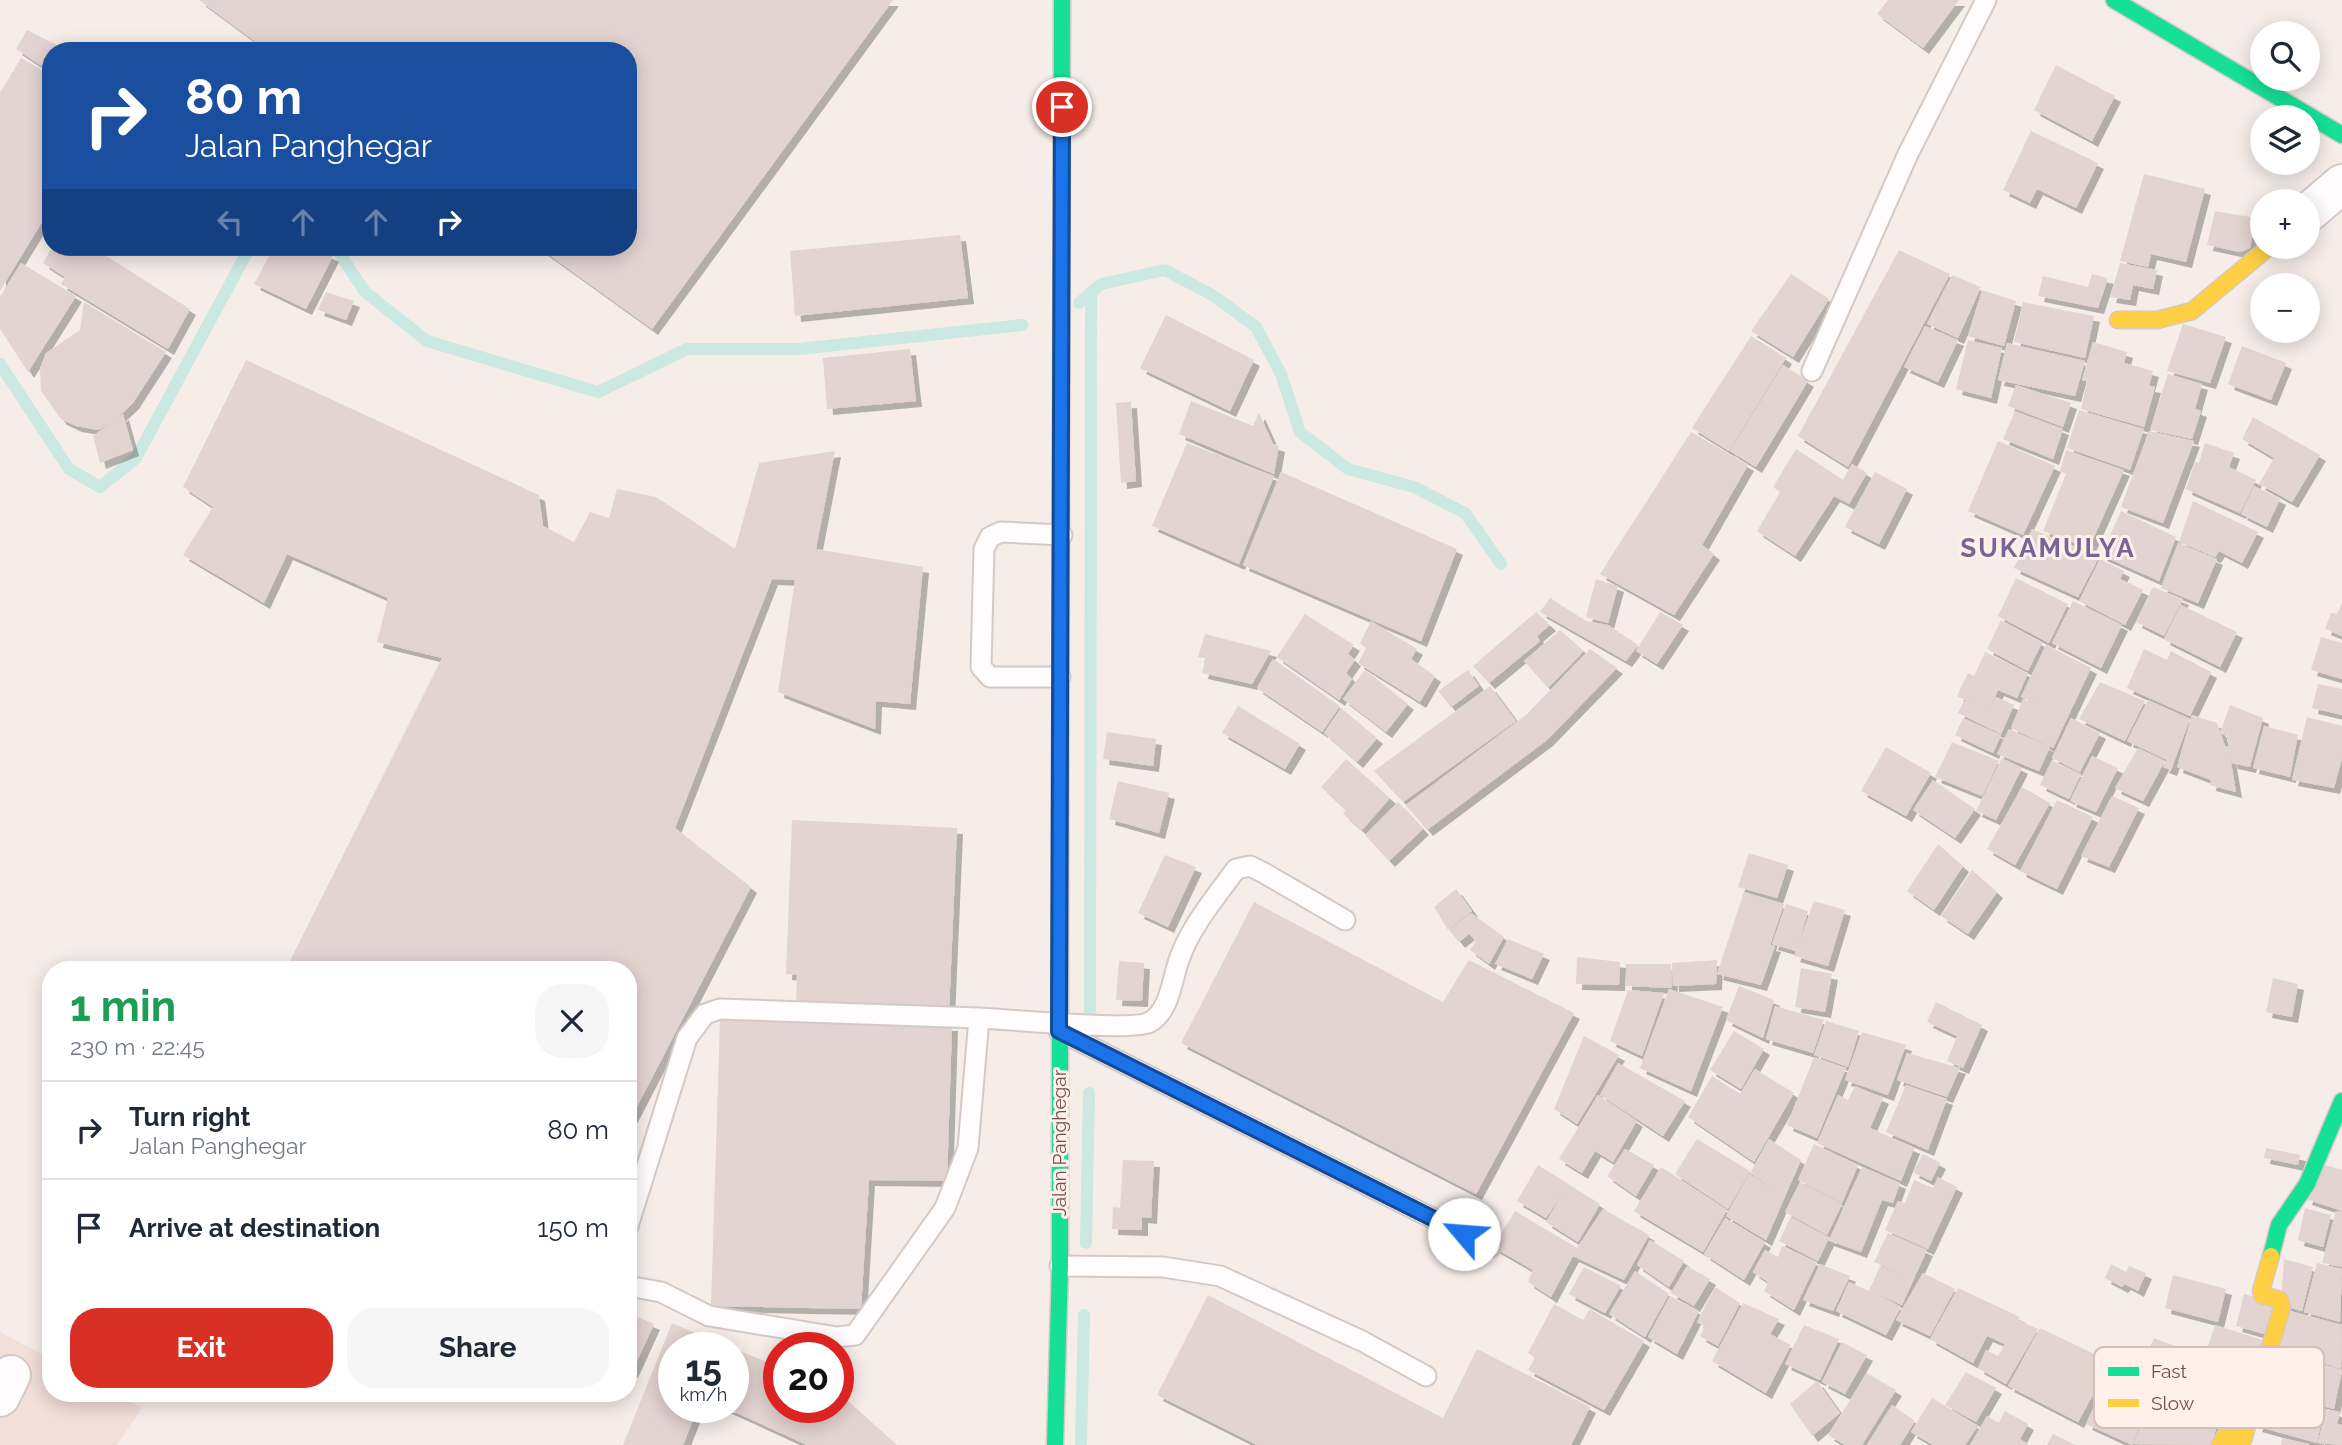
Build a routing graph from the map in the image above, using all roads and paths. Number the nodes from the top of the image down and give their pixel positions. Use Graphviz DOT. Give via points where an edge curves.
graph roads {
  1 [pos="1062,0"];
  2 [pos="1986,0"];
  3 [pos="2114,0"];
  4 [pos="2342,135"];
  5 [pos="2342,184"];
  6 [pos="2320,203"];
  7 [pos="2255,259"];
  8 [pos="2118,320"];
  9 [pos="1812,371"];
  10 [pos="1062,535"];
  11 [pos="1060,677"];
  12 [pos="1345,920"];
  13 [pos="979,1018"];
  14 [pos="1059,1026"];
  15 [pos="2342,1101"];
  16 [pos="637,1197"];
  17 [pos="1490,1247"];
  18 [pos="1060,1266"];
  19 [pos="637,1288"];
  20 [pos="2270,1347"];
  21 [pos="1426,1376"];
  22 [pos="2248,1428"];
  23 [pos="1055,1445"];
  24 [pos="2220,1445"];
  1 -- 10 [label="street, Jalan Panghegar"];
  2 -- 9 [label="lane" via="1908,154"];
  3 -- 4 [label="street"];
  5 -- 6 [label="street"];
  7 -- 8 [label="street" via="2192,311 2157,320"];
  10 -- 11 [label="street, Jalan Panghegar"];
  10 -- 11 [label="lane" via="1001,532 990,537 984,549 981,667 990,677"];
  11 -- 14 [label="street, Jalan Panghegar"];
  12 -- 14 [label="lane" via="1250,866 1236,869 1185,946 1165,1007 1150,1023"];
  13 -- 14 [label="lane"];
  13 -- 16 [label="lane" via="720,1009 705,1014 687,1038"];
  13 -- 19 [label="lane" via="968,1148 950,1196 855,1335 836,1337 709,1316 661,1292"];
  14 -- 17 [label="lane"];
  14 -- 18 [label="street, Jalan Panghegar"];
  15 -- 20 [label="street" via="2307,1184 2279,1224 2261,1291 2280,1300"];
  18 -- 21 [label="lane" via="1163,1267 1220,1276"];
  18 -- 23 [label="street, Jalan Panghegar"];
  22 -- 24 [label="street" via="2243,1440 2225,1436"];
}
